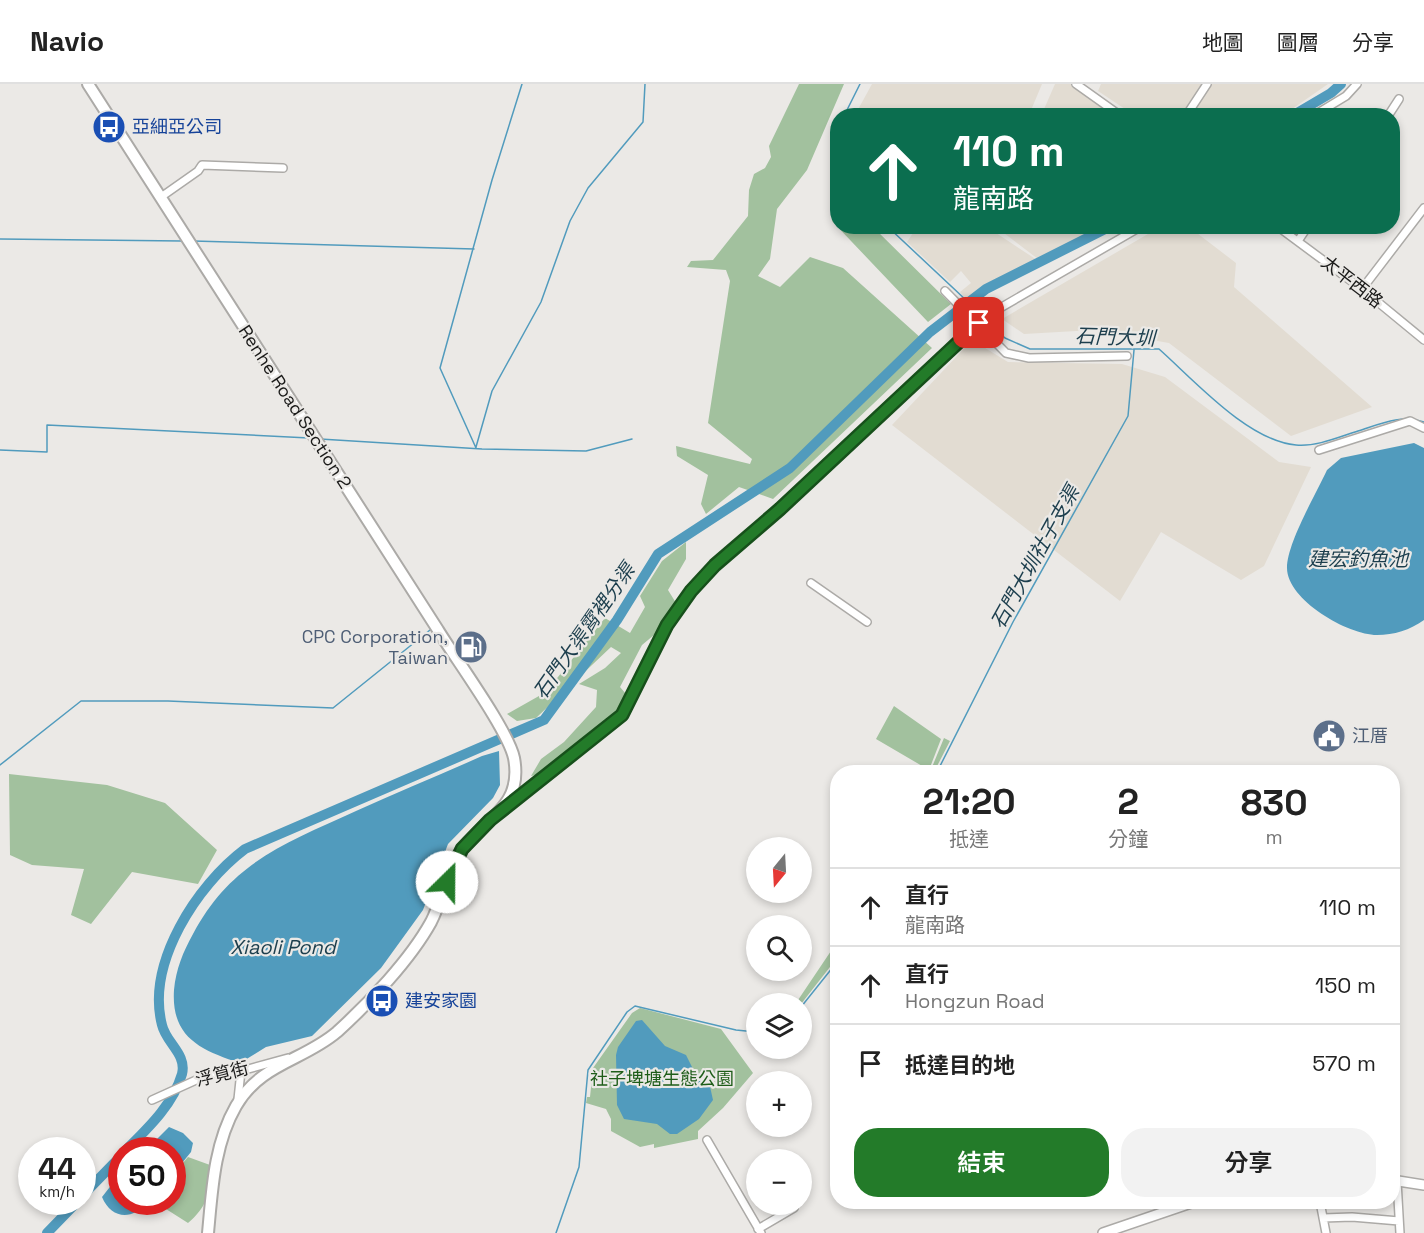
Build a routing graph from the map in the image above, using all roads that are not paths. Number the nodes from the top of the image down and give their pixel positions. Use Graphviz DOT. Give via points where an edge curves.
graph roads {
  1 [pos="88,84"];
  2 [pos="1076,84"];
  3 [pos="1207,84"];
  4 [pos="1357,84"];
  5 [pos="1399,99"];
  6 [pos="1110,108"];
  7 [pos="1191,108"];
  8 [pos="1326,108"];
  9 [pos="1393,108"];
  10 [pos="283,168"];
  11 [pos="161,197"];
  12 [pos="1424,208"];
  13 [pos="1128,234"];
  14 [pos="1288,234"];
  15 [pos="1303,234"];
  16 [pos="1298,241"];
  17 [pos="1362,289"];
  18 [pos="945,291"];
  19 [pos="980,319"];
  20 [pos="1424,340"];
  21 [pos="1127,356"];
  22 [pos="1424,428"];
  23 [pos="1319,450"];
  24 [pos="811,583"];
  25 [pos="867,622"];
  26 [pos="508,803"];
  27 [pos="295,1056"];
  28 [pos="241,1071"];
  29 [pos="152,1100"];
  30 [pos="237,1105"];
  31 [pos="707,1140"];
  32 [pos="1400,1181"];
  33 [pos="1424,1185"];
  34 [pos="1173,1209"];
  35 [pos="1321,1209"];
  36 [pos="1398,1209"];
  37 [pos="783,1215"];
  38 [pos="1323,1218"];
  39 [pos="1399,1221"];
  40 [pos="759,1231"];
  41 [pos="208,1233"];
  42 [pos="1103,1233"];
  43 [pos="1326,1233"];
  44 [pos="1400,1233"];
  1 -- 11 [label="main road, Renhe Road Section 2"];
  2 -- 6 [label="street"];
  3 -- 7 [label="street"];
  4 -- 8 [label="street"];
  5 -- 9 [label="street"];
  10 -- 11 [label="street" via="202,165"];
  11 -- 26 [label="main road, Renhe Road Section 2" via="507,742 514,758"];
  12 -- 17 [label="street"];
  13 -- 19 [label="street"];
  14 -- 16 [label="street, 太平西路"];
  15 -- 16 [label="street"];
  16 -- 17 [label="street, 太平西路"];
  17 -- 20 [label="street, 太平西路"];
  18 -- 19 [label="street"];
  19 -- 21 [label="street" via="1006,353"];
  19 -- 26 [label="street" via="691,591 667,625 622,715"];
  22 -- 23 [label="street" via="1410,422"];
  24 -- 25 [label="street"];
  26 -- 27 [label="main road" via="462,849 430,923 385,983 322,1044"];
  27 -- 28 [label="street, 浮筧街"];
  27 -- 30 [label="main road" via="262,1076"];
  28 -- 29 [label="street, 浮筧街" via="205,1076"];
  28 -- 30 [label="street"];
  30 -- 41 [label="main road" via="215,1167"];
  31 -- 40 [label="street"];
  32 -- 33 [label="street"];
  34 -- 42 [label="street"];
  35 -- 38 [label="street"];
  36 -- 39 [label="street"];
  37 -- 40 [label="street"];
  38 -- 39 [label="street"];
  38 -- 43 [label="street"];
  39 -- 44 [label="street"];
}
